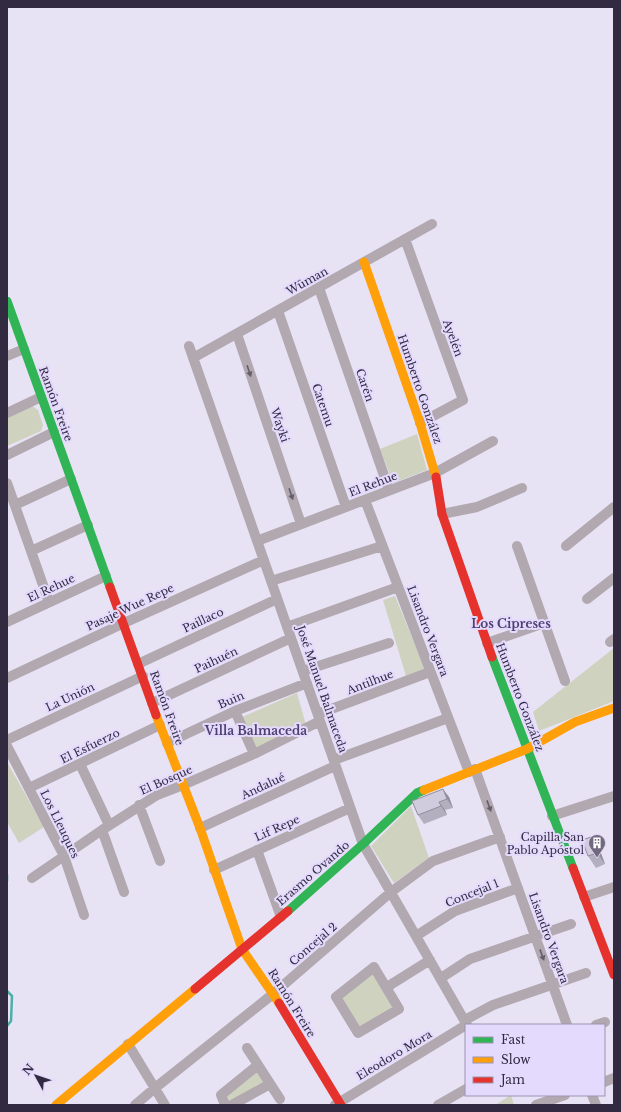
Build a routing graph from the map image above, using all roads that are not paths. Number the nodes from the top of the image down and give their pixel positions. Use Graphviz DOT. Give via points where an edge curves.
graph roads {
  1 [pos="432,224"];
  2 [pos="405,239"];
  3 [pos="364,262"];
  4 [pos="319,288"];
  5 [pos="7,302"];
  6 [pos="278,311"];
  7 [pos="237,334"];
  8 [pos="189,346"];
  9 [pos="24,349"];
  10 [pos="7,356"];
  11 [pos="193,358"];
  12 [pos="41,397"];
  13 [pos="7,413"];
  14 [pos="420,423"];
  15 [pos="54,432"];
  16 [pos="494,440"];
  17 [pos="7,455"];
  18 [pos="435,473"];
  19 [pos="71,479"];
  20 [pos="7,483"];
  21 [pos="522,488"];
  22 [pos="389,490"];
  23 [pos="365,500"];
  24 [pos="15,505"];
  25 [pos="346,507"];
  26 [pos="614,507"];
  27 [pos="442,514"];
  28 [pos="302,524"];
  29 [pos="88,525"];
  30 [pos="257,542"];
  31 [pos="382,546"];
  32 [pos="517,546"];
  33 [pos="566,546"];
  34 [pos="31,552"];
  35 [pos="264,560"];
  36 [pos="106,576"];
  37 [pos="614,578"];
  38 [pos="271,581"];
  39 [pos="398,587"];
  40 [pos="277,599"];
  41 [pos="587,599"];
  42 [pos="49,602"];
  43 [pos="7,622"];
  44 [pos="124,622"];
  45 [pos="544,623"];
  46 [pos="287,627"];
  47 [pos="291,638"];
  48 [pos="389,643"];
  49 [pos="487,643"];
  50 [pos="138,664"];
  51 [pos="303,671"];
  52 [pos="430,672"];
  53 [pos="143,676"];
  54 [pos="7,678"];
  55 [pos="565,682"];
  56 [pos="307,683"];
  57 [pos="152,703"];
  58 [pos="614,708"];
  59 [pos="235,711"];
  60 [pos="319,718"];
  61 [pos="448,718"];
  62 [pos="160,726"];
  63 [pos="7,740"];
  64 [pos="167,743"];
  65 [pos="7,746"];
  66 [pos="526,749"];
  67 [pos="254,754"];
  68 [pos="335,763"];
  69 [pos="80,764"];
  70 [pos="472,771"];
  71 [pos="183,785"];
  72 [pos="30,788"];
  73 [pos="614,796"];
  74 [pos="139,805"];
  75 [pos="350,808"];
  76 [pos="552,816"];
  77 [pos="106,828"];
  78 [pos="200,828"];
  79 [pos="500,837"];
  80 [pos="363,844"];
  81 [pos="257,850"];
  82 [pos="64,856"];
  83 [pos="160,861"];
  84 [pos="214,870"];
  85 [pos="32,878"];
  86 [pos="614,887"];
  87 [pos="518,888"];
  88 [pos="124,892"];
  89 [pos="391,892"];
  90 [pos="584,897"];
  91 [pos="84,915"];
  92 [pos="281,917"];
  93 [pos="571,924"];
  94 [pos="416,936"];
  95 [pos="535,936"];
  96 [pos="242,949"];
  97 [pos="430,960"];
  98 [pos="586,973"];
  99 [pos="614,975"];
  100 [pos="441,978"];
  101 [pos="552,984"];
  102 [pos="387,987"];
  103 [pos="273,994"];
  104 [pos="466,1024"];
  105 [pos="567,1024"];
  106 [pos="465,1025"];
  107 [pos="128,1044"];
  108 [pos="247,1048"];
  109 [pos="258,1065"];
  110 [pos="270,1084"];
  111 [pos="155,1088"];
  112 [pos="465,1089"];
  113 [pos="562,1096"];
  114 [pos="280,1099"];
  115 [pos="225,1104"];
  116 [pos="338,1104"];
  117 [pos="56,1105"];
  118 [pos="135,1105"];
  119 [pos="165,1105"];
  120 [pos="438,1105"];
  121 [pos="536,1105"];
  1 -- 2 [label="street, Wüman"];
  2 -- 3 [label="street, Wüman"];
  2 -- 14 [label="street, Ayelén" via="462,400"];
  3 -- 4 [label="street, Wüman"];
  3 -- 14 [label="street, Humberto González"];
  4 -- 6 [label="street, Wüman"];
  4 -- 22 [label="street, Carén"];
  5 -- 9 [label="street, Ramón Freire"];
  6 -- 7 [label="street, Wüman"];
  6 -- 25 [label="street, Catemu"];
  7 -- 11 [label="street, Wüman"];
  7 -- 28 [label="street, Wayki, one-way"];
  8 -- 11 [label="street, José Manuel Balmaceda"];
  9 -- 10 [label="street"];
  9 -- 12 [label="street, Ramón Freire"];
  11 -- 30 [label="street, José Manuel Balmaceda"];
  12 -- 13 [label="street"];
  12 -- 15 [label="street, Ramón Freire"];
  14 -- 18 [label="street, Humberto González"];
  15 -- 17 [label="street"];
  15 -- 19 [label="street, Ramón Freire"];
  16 -- 18 [label="street, El Rehue"];
  18 -- 22 [label="street, El Rehue"];
  18 -- 27 [label="street, Humberto González"];
  19 -- 24 [label="street"];
  19 -- 29 [label="street, Ramón Freire"];
  20 -- 24 [label="street"];
  21 -- 27 [label="street" via="477,507"];
  22 -- 23 [label="street, El Rehue"];
  23 -- 25 [label="street, El Rehue"];
  23 -- 31 [label="street, Lisandro Vergara"];
  24 -- 34 [label="street"];
  25 -- 28 [label="street, El Rehue"];
  26 -- 33 [label="street"];
  27 -- 49 [label="street, Humberto González"];
  28 -- 30 [label="street, El Rehue"];
  29 -- 34 [label="street"];
  29 -- 36 [label="street, Ramón Freire"];
  30 -- 35 [label="street, José Manuel Balmaceda"];
  31 -- 38 [label="street"];
  31 -- 39 [label="street, Lisandro Vergara"];
  32 -- 45 [label="street"];
  34 -- 42 [label="street"];
  35 -- 38 [label="street, José Manuel Balmaceda"];
  35 -- 44 [label="street, Pasaje Wue Repe"];
  36 -- 42 [label="street, El Rehue"];
  36 -- 44 [label="street, Ramón Freire"];
  37 -- 41 [label="street"];
  38 -- 40 [label="street, José Manuel Balmaceda"];
  39 -- 46 [label="street"];
  39 -- 52 [label="street, Lisandro Vergara"];
  40 -- 46 [label="street, José Manuel Balmaceda"];
  40 -- 50 [label="street, Paillaco"];
  42 -- 43 [label="street, El Rehue"];
  44 -- 50 [label="street, Ramón Freire"];
  44 -- 54 [label="street, Pasaje Wue Repe"];
  45 -- 49 [label="street"];
  45 -- 55 [label="street"];
  46 -- 47 [label="street, José Manuel Balmaceda"];
  47 -- 51 [label="street, José Manuel Balmaceda"];
  47 -- 57 [label="street, Paihuén"];
  48 -- 51 [label="street"];
  49 -- 66 [label="street, Humberto González"];
  50 -- 53 [label="street, Ramón Freire"];
  51 -- 56 [label="street, José Manuel Balmaceda"];
  52 -- 60 [label="street, Antilhue"];
  52 -- 61 [label="street, Lisandro Vergara"];
  53 -- 57 [label="street, Ramón Freire"];
  53 -- 63 [label="street, La Unión"];
  56 -- 59 [label="street, Buin"];
  56 -- 60 [label="street, José Manuel Balmaceda"];
  57 -- 62 [label="street, Ramón Freire"];
  58 -- 66 [label="street, Erasmo Ovando" via="575,722"];
  59 -- 64 [label="street, Buin"];
  59 -- 67 [label="street"];
  60 -- 67 [label="street, El Bosque"];
  60 -- 68 [label="street, José Manuel Balmaceda"];
  61 -- 68 [label="street, Andalué"];
  61 -- 70 [label="street, Lisandro Vergara"];
  62 -- 64 [label="street, Ramón Freire"];
  62 -- 69 [label="street, El Esfuerzo"];
  64 -- 71 [label="street, Ramón Freire"];
  65 -- 72 [label="street, Los Lleuques"];
  66 -- 70 [label="street, Erasmo Ovando"];
  66 -- 76 [label="street, Humberto González"];
  67 -- 71 [label="street, El Bosque"];
  68 -- 75 [label="street, José Manuel Balmaceda"];
  68 -- 78 [label="street, Andalué"];
  69 -- 72 [label="street, El Esfuerzo"];
  69 -- 77 [label="street"];
  70 -- 79 [label="street, Lisandro Vergara, one-way"];
  70 -- 80 [label="street, Erasmo Ovando" via="418,793"];
  71 -- 74 [label="street, El Bosque"];
  71 -- 78 [label="street, Ramón Freire"];
  72 -- 82 [label="street, Los Lleuques"];
  73 -- 76 [label="street"];
  74 -- 77 [label="street, El Bosque"];
  74 -- 83 [label="street"];
  75 -- 80 [label="street, José Manuel Balmaceda"];
  75 -- 81 [label="street, Lif Repe"];
  76 -- 90 [label="street, Humberto González"];
  77 -- 82 [label="street, El Bosque"];
  77 -- 88 [label="street"];
  78 -- 84 [label="street, Ramón Freire"];
  79 -- 87 [label="street, Lisandro Vergara"];
  79 -- 89 [label="street, Concejal 2" via="433,861"];
  80 -- 89 [label="street, José Manuel Balmaceda"];
  80 -- 92 [label="street, Erasmo Ovando"];
  81 -- 84 [label="street, Lif Repe"];
  81 -- 92 [label="street"];
  82 -- 85 [label="street, El Bosque"];
  82 -- 91 [label="street, Los Lleuques"];
  84 -- 96 [label="street, Ramón Freire"];
  86 -- 90 [label="street"];
  87 -- 94 [label="street, Concejal 1" via="455,911"];
  87 -- 95 [label="street, Lisandro Vergara"];
  89 -- 94 [label="street, José Manuel Balmaceda"];
  89 -- 103 [label="street, Concejal 2"];
  90 -- 99 [label="street, Humberto González"];
  92 -- 96 [label="street, Erasmo Ovando"];
  93 -- 95 [label="street"];
  94 -- 97 [label="street, José Manuel Balmaceda"];
  95 -- 100 [label="street" via="470,959"];
  95 -- 101 [label="street, Lisandro Vergara, one-way"];
  96 -- 103 [label="street, Ramón Freire"];
  96 -- 107 [label="street, Erasmo Ovando"];
  97 -- 100 [label="street, José Manuel Balmaceda"];
  97 -- 102 [label="street"];
  98 -- 101 [label="street, Eleodoro Mora"];
  100 -- 104 [label="street, José Manuel Balmaceda"];
  101 -- 104 [label="street, Eleodoro Mora" via="493,1005"];
  101 -- 105 [label="street, Lisandro Vergara"];
  102 -- 102 [label="street" via="374,967 336,997 358,1033 400,1009"];
  103 -- 111 [label="street, Concejal 2"];
  103 -- 116 [label="street, Ramón Freire"];
  106 -- 116 [label="street, Eleodoro Mora"];
  107 -- 111 [label="street"];
  107 -- 117 [label="street, Erasmo Ovando"];
  108 -- 109 [label="street"];
  109 -- 110 [label="street"];
  109 -- 115 [label="street" via="221,1095"];
  110 -- 114 [label="street"];
  110 -- 115 [label="street"];
  111 -- 118 [label="street, Concejal 2"];
  111 -- 119 [label="street"];
  112 -- 120 [label="street"];
  113 -- 121 [label="street"];
}
